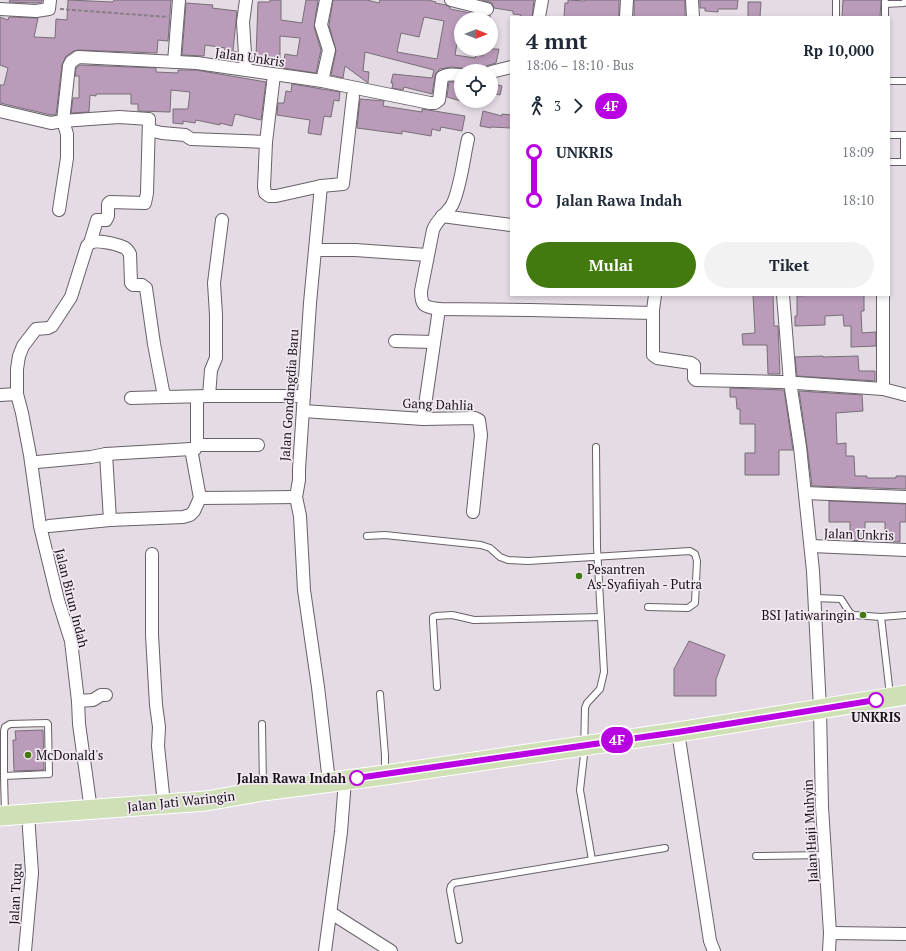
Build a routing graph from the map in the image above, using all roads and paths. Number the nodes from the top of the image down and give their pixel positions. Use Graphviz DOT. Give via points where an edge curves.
graph roads {
  1 [pos="179,0"];
  2 [pos="246,0"];
  3 [pos="326,0"];
  4 [pos="451,0"];
  5 [pos="542,0"];
  6 [pos="627,0"];
  7 [pos="692,0"];
  8 [pos="836,0"];
  9 [pos="906,0"];
  10 [pos="885,2"];
  11 [pos="50,4"];
  12 [pos="0,8"];
  13 [pos="487,9"];
  14 [pos="539,16"];
  15 [pos="626,16"];
  16 [pos="693,16"];
  17 [pos="836,16"];
  18 [pos="885,16"];
  19 [pos="178,18"];
  20 [pos="174,62"];
  21 [pos="510,67"];
  22 [pos="246,70"];
  23 [pos="498,70"];
  24 [pos="454,74"];
  25 [pos="274,75"];
  26 [pos="322,81"];
  27 [pos="890,81"];
  28 [pos="906,81"];
  29 [pos="353,96"];
  30 [pos="0,111"];
  31 [pos="63,121"];
  32 [pos="149,130"];
  33 [pos="890,135"];
  34 [pos="905,135"];
  35 [pos="468,139"];
  36 [pos="266,142"];
  37 [pos="890,162"];
  38 [pos="905,162"];
  39 [pos="321,186"];
  40 [pos="59,210"];
  41 [pos="442,216"];
  42 [pos="222,220"];
  43 [pos="510,225"];
  44 [pos="90,242"];
  45 [pos="315,250"];
  46 [pos="427,255"];
  47 [pos="655,296"];
  48 [pos="783,296"];
  49 [pos="883,296"];
  50 [pos="439,309"];
  51 [pos="653,313"];
  52 [pos="395,340"];
  53 [pos="434,342"];
  54 [pos="790,382"];
  55 [pos="883,389"];
  56 [pos="17,394"];
  57 [pos="0,395"];
  58 [pos="906,395"];
  59 [pos="209,396"];
  60 [pos="304,396"];
  61 [pos="166,397"];
  62 [pos="197,397"];
  63 [pos="131,398"];
  64 [pos="303,411"];
  65 [pos="424,419"];
  66 [pos="258,446"];
  67 [pos="194,447"];
  68 [pos="596,447"];
  69 [pos="83,452"];
  70 [pos="106,454"];
  71 [pos="33,459"];
  72 [pos="805,493"];
  73 [pos="296,497"];
  74 [pos="906,497"];
  75 [pos="200,498"];
  76 [pos="473,512"];
  77 [pos="110,520"];
  78 [pos="49,526"];
  79 [pos="367,536"];
  80 [pos="811,546"];
  81 [pos="906,550"];
  82 [pos="152,554"];
  83 [pos="598,557"];
  84 [pos="815,598"];
  85 [pos="648,607"];
  86 [pos="906,615"];
  87 [pos="600,617"];
  88 [pos="881,617"];
  89 [pos="437,686"];
  90 [pos="380,694"];
  91 [pos="106,695"];
  92 [pos="898,697"];
  93 [pos="78,701"];
  94 [pos="820,709"];
  95 [pos="262,724"];
  96 [pos="678,732"];
  97 [pos="585,745"];
  98 [pos="385,775"];
  99 [pos="4,776"];
  100 [pos="337,781"];
  101 [pos="263,791"];
  102 [pos="164,804"];
  103 [pos="91,810"];
  104 [pos="28,814"];
  105 [pos="3,816"];
  106 [pos="665,848"];
  107 [pos="825,855"];
  108 [pos="756,856"];
  109 [pos="592,860"];
  110 [pos="331,913"];
  111 [pos="830,933"];
  112 [pos="906,934"];
  113 [pos="459,940"];
  114 [pos="25,951"];
  115 [pos="325,951"];
  116 [pos="391,951"];
  117 [pos="714,951"];
  118 [pos="829,951"];
  1 -- 19 [label="street"];
  2 -- 22 [label="street" via="243,22"];
  3 -- 26 [label="street" via="321,25 329,50"];
  4 -- 13 [label="street"];
  5 -- 14 [label="street"];
  6 -- 15 [label="street"];
  7 -- 16 [label="street"];
  8 -- 17 [label="lane"];
  9 -- 10 [label="lane" via="904,3"];
  10 -- 18 [label="lane"];
  11 -- 12 [label="street" via="36,11"];
  11 -- 19 [label="path"];
  19 -- 20 [label="street"];
  20 -- 22 [label="street, Jalan Unkris"];
  20 -- 31 [label="street, Jalan Unkris" via="78,57 69,66"];
  21 -- 23 [label="street"];
  22 -- 25 [label="street, Jalan Unkris"];
  24 -- 26 [label="street, Jalan Unkris" via="442,77 439,100 435,103"];
  25 -- 26 [label="street, Jalan Unkris"];
  25 -- 36 [label="street"];
  27 -- 28 [label="lane"];
  29 -- 39 [label="street" via="343,184"];
  30 -- 31 [label="street" via="51,123"];
  31 -- 32 [label="street" via="119,117 149,118"];
  31 -- 40 [label="street, Jalan Unkris" via="68,144"];
  32 -- 36 [label="street" via="185,135 191,139"];
  32 -- 44 [label="street, Jalan Birun Indah" via="147,193 144,203 110,202 108,216 106,220 97,220"];
  33 -- 34 [label="lane"];
  34 -- 38 [label="lane"];
  35 -- 41 [label="street" via="454,201"];
  36 -- 39 [label="street" via="265,193 276,196"];
  37 -- 38 [label="lane"];
  39 -- 45 [label="street, Jalan Gondangdia Baru"];
  41 -- 43 [label="street"];
  41 -- 46 [label="street" via="433,230"];
  42 -- 59 [label="street" via="214,283 216,358 211,370"];
  44 -- 56 [label="street, Jalan Birun Indah" via="71,297 52,326 37,328 23,346 17,369"];
  44 -- 61 [label="street" via="95,240 124,247 130,254 131,283 133,286 146,288 154,344"];
  45 -- 46 [label="street"];
  45 -- 60 [label="street, Jalan Gondangdia Baru"];
  46 -- 50 [label="street" via="421,300 427,308"];
  47 -- 51 [label="street"];
  48 -- 54 [label="street, Jalan Haji Muhyin"];
  49 -- 55 [label="street"];
  50 -- 51 [label="street"];
  50 -- 53 [label="street"];
  51 -- 54 [label="street" via="653,355 657,358 691,363 694,365 696,380"];
  52 -- 53 [label="street"];
  53 -- 65 [label="street"];
  54 -- 55 [label="street"];
  54 -- 72 [label="street, Jalan Haji Muhyin"];
  55 -- 58 [label="street"];
  56 -- 57 [label="street"];
  56 -- 71 [label="street, Jalan Birun Indah"];
  59 -- 60 [label="street"];
  59 -- 62 [label="street"];
  60 -- 64 [label="street, Jalan Gondangdia Baru"];
  61 -- 62 [label="street"];
  61 -- 63 [label="street"];
  62 -- 67 [label="street"];
  64 -- 65 [label="street, Gang Dahlia"];
  64 -- 73 [label="street, Jalan Gondangdia Baru"];
  65 -- 76 [label="street, Gang Dahlia" via="479,420 481,435"];
  66 -- 67 [label="street"];
  67 -- 70 [label="street"];
  67 -- 75 [label="street"];
  68 -- 83 [label="lane"];
  69 -- 71 [label="street"];
  70 -- 71 [label="street"];
  70 -- 77 [label="street"];
  71 -- 93 [label="street, Jalan Birun Indah" via="40,526 71,641"];
  72 -- 74 [label="street"];
  72 -- 80 [label="street, Jalan Haji Muhyin"];
  73 -- 75 [label="street"];
  73 -- 100 [label="street, Jalan Gondangdia Baru" via="300,516 304,590 318,687"];
  75 -- 77 [label="street" via="194,511 183,517"];
  77 -- 78 [label="street"];
  79 -- 83 [label="lane" via="385,535 481,545 508,560 546,561"];
  80 -- 81 [label="street, Jalan Unkris"];
  80 -- 84 [label="street, Jalan Haji Muhyin"];
  82 -- 102 [label="street" via="152,635"];
  83 -- 85 [label="lane" via="690,551 695,554 695,603 688,608"];
  83 -- 87 [label="lane"];
  84 -- 88 [label="lane" via="841,600 854,615"];
  84 -- 94 [label="street, Jalan Haji Muhyin"];
  86 -- 88 [label="lane"];
  87 -- 89 [label="lane" via="474,620 452,615 436,616 433,621"];
  87 -- 97 [label="lane" via="603,678 600,689 585,708"];
  88 -- 92 [label="lane" via="887,681"];
  90 -- 98 [label="lane"];
  91 -- 93 [label="street" via="93,700"];
  92 -- 94 [label="main road, Jalan Jati Waringin"];
  93 -- 103 [label="street, Jalan Birun Indah"];
  94 -- 96 [label="main road, Jalan Jati Waringin"];
  94 -- 107 [label="street, Jalan Haji Muhyin"];
  95 -- 101 [label="lane"];
  96 -- 97 [label="main road, Jalan Jati Waringin"];
  96 -- 117 [label="street" via="710,941"];
  97 -- 98 [label="main road, Jalan Jati Waringin"];
  97 -- 109 [label="lane" via="580,790"];
  98 -- 100 [label="main road, Jalan Jati Waringin"];
  99 -- 99 [label="lane" via="5,727 10,724 47,723 49,774"];
  99 -- 105 [label="lane"];
  100 -- 101 [label="main road, Jalan Jati Waringin"];
  100 -- 110 [label="street" via="341,832"];
  101 -- 102 [label="main road, Jalan Jati Waringin" via="206,801"];
  102 -- 103 [label="main road, Jalan Jati Waringin"];
  103 -- 104 [label="main road, Jalan Jati Waringin"];
  104 -- 105 [label="main road, Jalan Jati Waringin"];
  104 -- 114 [label="street, Jalan Tugu" via="32,873"];
  106 -- 109 [label="lane"];
  107 -- 108 [label="lane"];
  107 -- 111 [label="street, Jalan Haji Muhyin"];
  109 -- 113 [label="lane" via="454,883 450,890"];
  110 -- 115 [label="street"];
  110 -- 116 [label="street"];
  111 -- 112 [label="street"];
  111 -- 118 [label="street, Jalan Haji Muhyin"];
}
